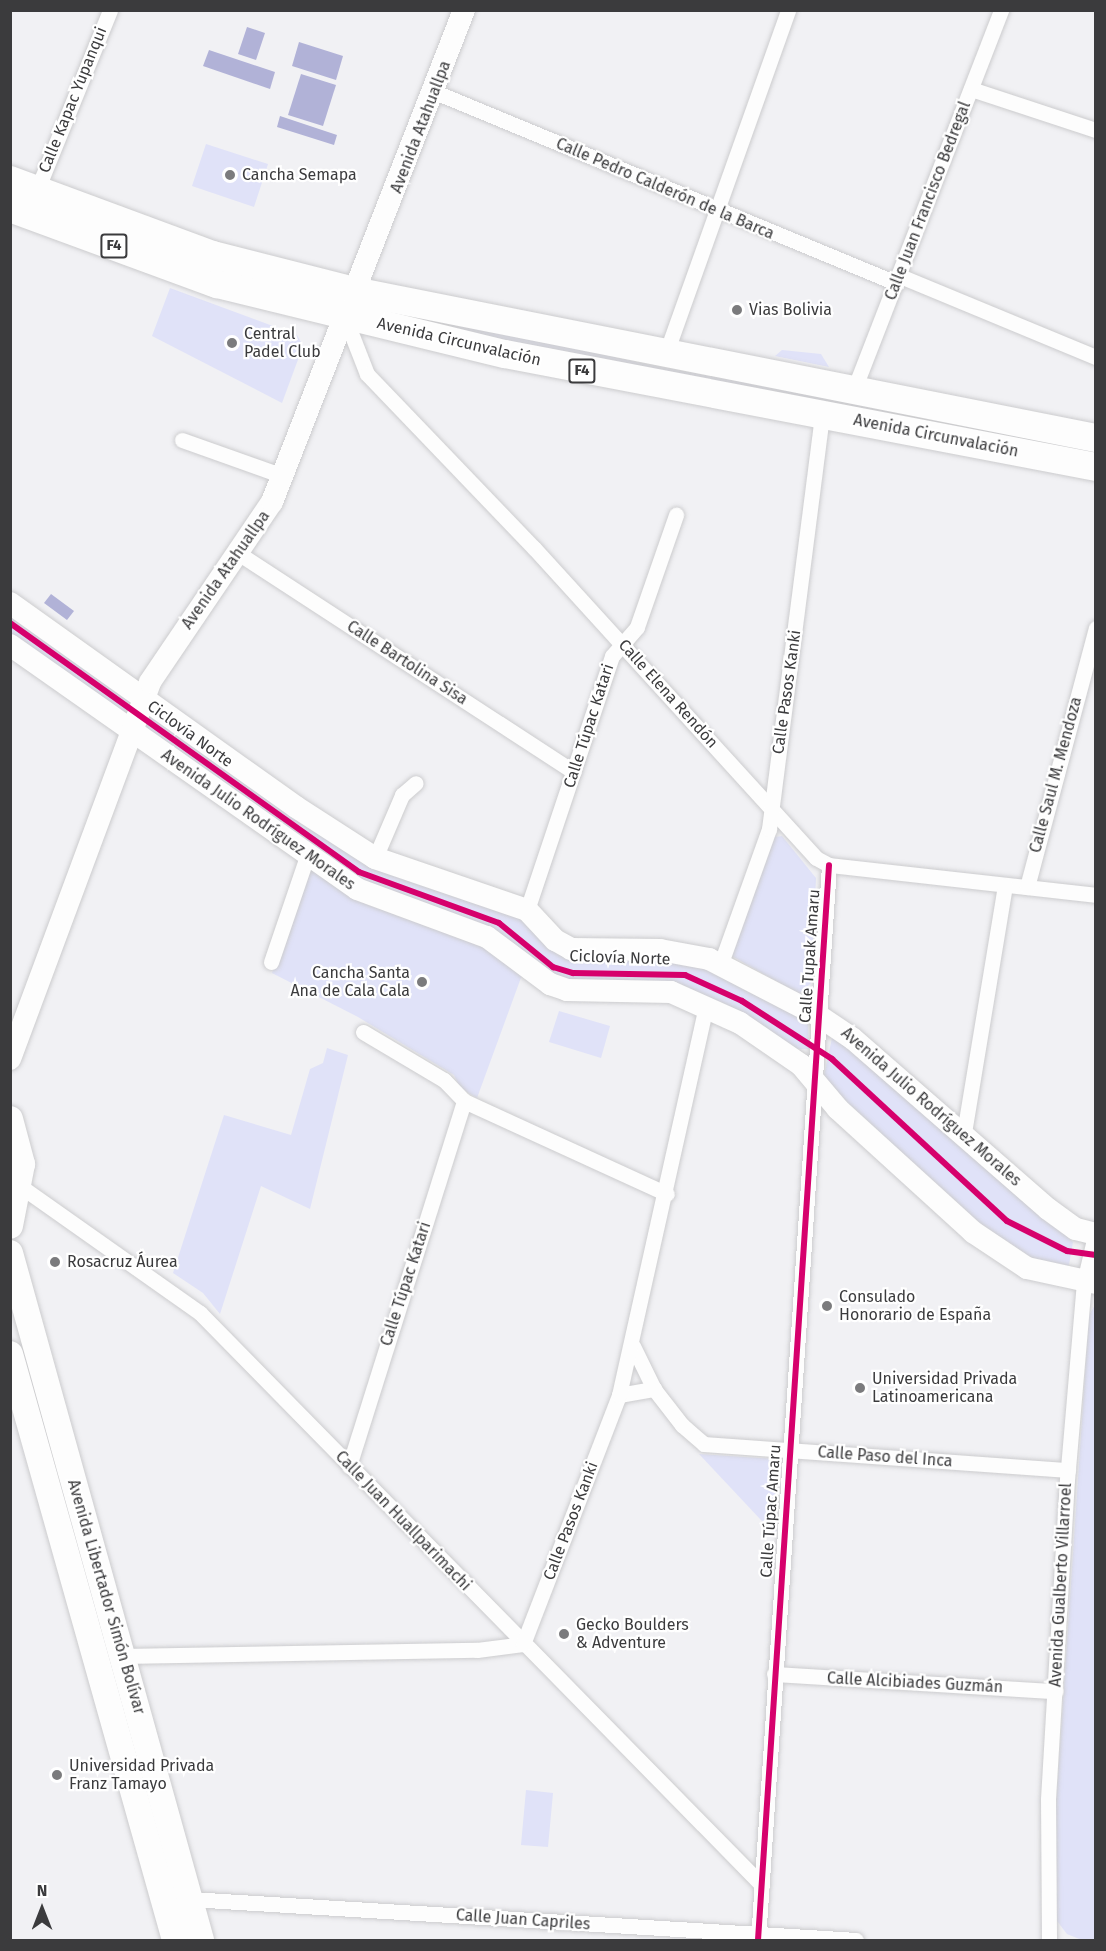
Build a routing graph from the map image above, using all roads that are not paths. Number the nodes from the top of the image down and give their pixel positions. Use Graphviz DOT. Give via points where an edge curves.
graph roads {
  1 [pos="110,10"];
  2 [pos="464,10"];
  3 [pos="788,10"];
  4 [pos="1001,10"];
  5 [pos="971,90"];
  6 [pos="435,92"];
  7 [pos="1095,130"];
  8 [pos="24,185"];
  9 [pos="10,208"];
  10 [pos="716,211"];
  11 [pos="898,279"];
  12 [pos="349,303"];
  13 [pos="665,356"];
  14 [pos="1095,357"];
  15 [pos="853,392"];
  16 [pos="822,414"];
  17 [pos="1095,438"];
  18 [pos="182,440"];
  19 [pos="1095,467"];
  20 [pos="283,476"];
  21 [pos="676,515"];
  22 [pos="241,555"];
  23 [pos="10,603"];
  24 [pos="1095,628"];
  25 [pos="622,643"];
  26 [pos="10,645"];
  27 [pos="145,695"];
  28 [pos="130,731"];
  29 [pos="573,772"];
  30 [pos="416,783"];
  31 [pos="771,808"];
  32 [pos="307,856"];
  33 [pos="375,858"];
  34 [pos="829,865"];
  35 [pos="1005,885"];
  36 [pos="1027,888"];
  37 [pos="1095,895"];
  38 [pos="527,910"];
  39 [pos="271,962"];
  40 [pos="721,963"];
  41 [pos="706,1006"];
  42 [pos="819,1016"];
  43 [pos="363,1032"];
  44 [pos="10,1059"];
  45 [pos="815,1084"];
  46 [pos="464,1101"];
  47 [pos="10,1119"];
  48 [pos="964,1133"];
  49 [pos="20,1186"];
  50 [pos="667,1194"];
  51 [pos="11,1219"];
  52 [pos="1095,1233"];
  53 [pos="10,1253"];
  54 [pos="1090,1283"];
  55 [pos="633,1346"];
  56 [pos="10,1354"];
  57 [pos="654,1389"];
  58 [pos="619,1395"];
  59 [pos="788,1450"];
  60 [pos="349,1466"];
  61 [pos="1068,1470"];
  62 [pos="523,1644"];
  63 [pos="122,1656"];
  64 [pos="774,1674"];
  65 [pos="1056,1691"];
  66 [pos="762,1885"];
  67 [pos="190,1899"];
  68 [pos="759,1938"];
  69 [pos="175,1941"];
  70 [pos="201,1941"];
  71 [pos="856,1941"];
  72 [pos="1049,1941"];
  1 -- 8 [label="street, Calle Kapac Yupanqui"];
  2 -- 6 [label="main road, Avenida Atahuallpa"];
  3 -- 10 [label="street"];
  4 -- 5 [label="street, Calle Juan Francisco Bedregal"];
  5 -- 7 [label="street"];
  5 -- 11 [label="street, Calle Juan Francisco Bedregal"];
  6 -- 10 [label="street, Calle Pedro Calderón de la Barca"];
  6 -- 12 [label="main road, Avenida Atahuallpa"];
  8 -- 12 [label="highway, Avenida Circunvalación / F4"];
  9 -- 12 [label="highway, Avenida Circunvalación / F4" via="217,284"];
  10 -- 11 [label="street, Calle Pedro Calderón de la Barca"];
  10 -- 13 [label="street"];
  11 -- 14 [label="street, Calle Pedro Calderón de la Barca"];
  11 -- 15 [label="street, Calle Juan Francisco Bedregal"];
  12 -- 13 [label="highway, Avenida Circunvalación / F4"];
  12 -- 16 [label="highway, Avenida Circunvalación / F4" via="653,386"];
  12 -- 20 [label="main road, Avenida Atahuallpa"];
  12 -- 25 [label="street, Calle Elena Rendón" via="367,375"];
  13 -- 15 [label="highway, Avenida Circunvalación / F4"];
  15 -- 17 [label="highway, Avenida Circunvalación / F4"];
  16 -- 19 [label="highway, Avenida Circunvalación / F4"];
  16 -- 31 [label="street, Calle Pasos Kanki"];
  18 -- 20 [label="street"];
  20 -- 22 [label="main road, Avenida Atahuallpa"];
  21 -- 25 [label="street, Calle Túpac Katari" via="637,627"];
  22 -- 27 [label="main road, Avenida Atahuallpa" via="166,655"];
  22 -- 29 [label="street, Calle Bartolina Sisa"];
  23 -- 27 [label="main road, Avenida Julio Rodríguez Morales"];
  24 -- 36 [label="street, Calle Saul M. Mendoza"];
  25 -- 29 [label="street, Calle Túpac Katari" via="612,656"];
  25 -- 31 [label="street, Calle Elena Rendón"];
  26 -- 28 [label="main road, Avenida Julio Rodríguez Morales"];
  27 -- 28 [label="main road, Avenida Atahuallpa"];
  27 -- 33 [label="main road, Avenida Julio Rodríguez Morales" via="296,807"];
  28 -- 32 [label="main road, Avenida Julio Rodríguez Morales"];
  28 -- 44 [label="main road, Avenida Atahuallpa"];
  29 -- 38 [label="street, Calle Túpac Katari"];
  30 -- 33 [label="street" via="402,795"];
  31 -- 34 [label="street, Calle Elena Rendón"];
  31 -- 40 [label="street, Calle Pasos Kanki" via="769,829"];
  32 -- 39 [label="street"];
  32 -- 41 [label="main road, Avenida Julio Rodríguez Morales" via="357,889 487,937 550,984 576,990 671,992"];
  33 -- 38 [label="main road, Avenida Julio Rodríguez Morales"];
  34 -- 35 [label="street"];
  34 -- 42 [label="street, Calle Tupak Amaru"];
  35 -- 36 [label="street"];
  35 -- 48 [label="street"];
  36 -- 37 [label="street"];
  38 -- 40 [label="main road, Avenida Julio Rodríguez Morales" via="555,940 571,949 660,950"];
  40 -- 42 [label="main road, Avenida Julio Rodríguez Morales"];
  41 -- 45 [label="main road, Avenida Julio Rodríguez Morales" via="792,1057"];
  41 -- 50 [label="street, Calle Pasos Kanki"];
  42 -- 45 [label="street, Calle Tupak Amaru"];
  42 -- 48 [label="main road, Avenida Julio Rodríguez Morales"];
  43 -- 46 [label="street" via="444,1080"];
  45 -- 54 [label="main road, Avenida Julio Rodríguez Morales" via="973,1232 1027,1268"];
  45 -- 59 [label="street, Calle Túpac Amaru"];
  46 -- 50 [label="street"];
  46 -- 60 [label="street, Calle Túpac Katari"];
  47 -- 49 [label="main road" via="19,1143"];
  48 -- 52 [label="main road, Avenida Julio Rodríguez Morales" via="1048,1209 1076,1229"];
  49 -- 51 [label="main road"];
  49 -- 60 [label="street, Calle Juan Huallparimachi" via="200,1313"];
  50 -- 55 [label="street, Calle Pasos Kanki"];
  52 -- 54 [label="street, Avenida Gualberto Villarroel"];
  53 -- 63 [label="main road, Avenida Libertador Simón Bolívar"];
  54 -- 61 [label="street, Avenida Gualberto Villarroel"];
  55 -- 57 [label="street, Calle Paso del Inca"];
  55 -- 58 [label="street, Calle Pasos Kanki"];
  56 -- 69 [label="main road, Avenida Libertador Simón Bolívar"];
  57 -- 58 [label="street"];
  57 -- 59 [label="street, Calle Paso del Inca" via="704,1444"];
  58 -- 62 [label="street, Calle Pasos Kanki"];
  59 -- 61 [label="street, Calle Paso del Inca"];
  59 -- 64 [label="street, Calle Túpac Amaru"];
  60 -- 62 [label="street, Calle Juan Huallparimachi"];
  61 -- 65 [label="street, Avenida Gualberto Villarroel"];
  62 -- 63 [label="street" via="477,1650"];
  62 -- 66 [label="street, Calle Juan Huallparimachi"];
  63 -- 67 [label="main road, Avenida Libertador Simón Bolívar"];
  64 -- 65 [label="street, Calle Alcibiades Guzmán"];
  64 -- 66 [label="street, Calle Túpac Amaru"];
  65 -- 72 [label="street, Avenida Gualberto Villarroel" via="1048,1798"];
  66 -- 68 [label="street, Calle Túpac Amaru"];
  67 -- 68 [label="street, Calle Juan Capriles"];
  67 -- 70 [label="main road, Avenida Libertador Simón Bolívar"];
  68 -- 71 [label="street, Calle Juan Capriles"];
}
